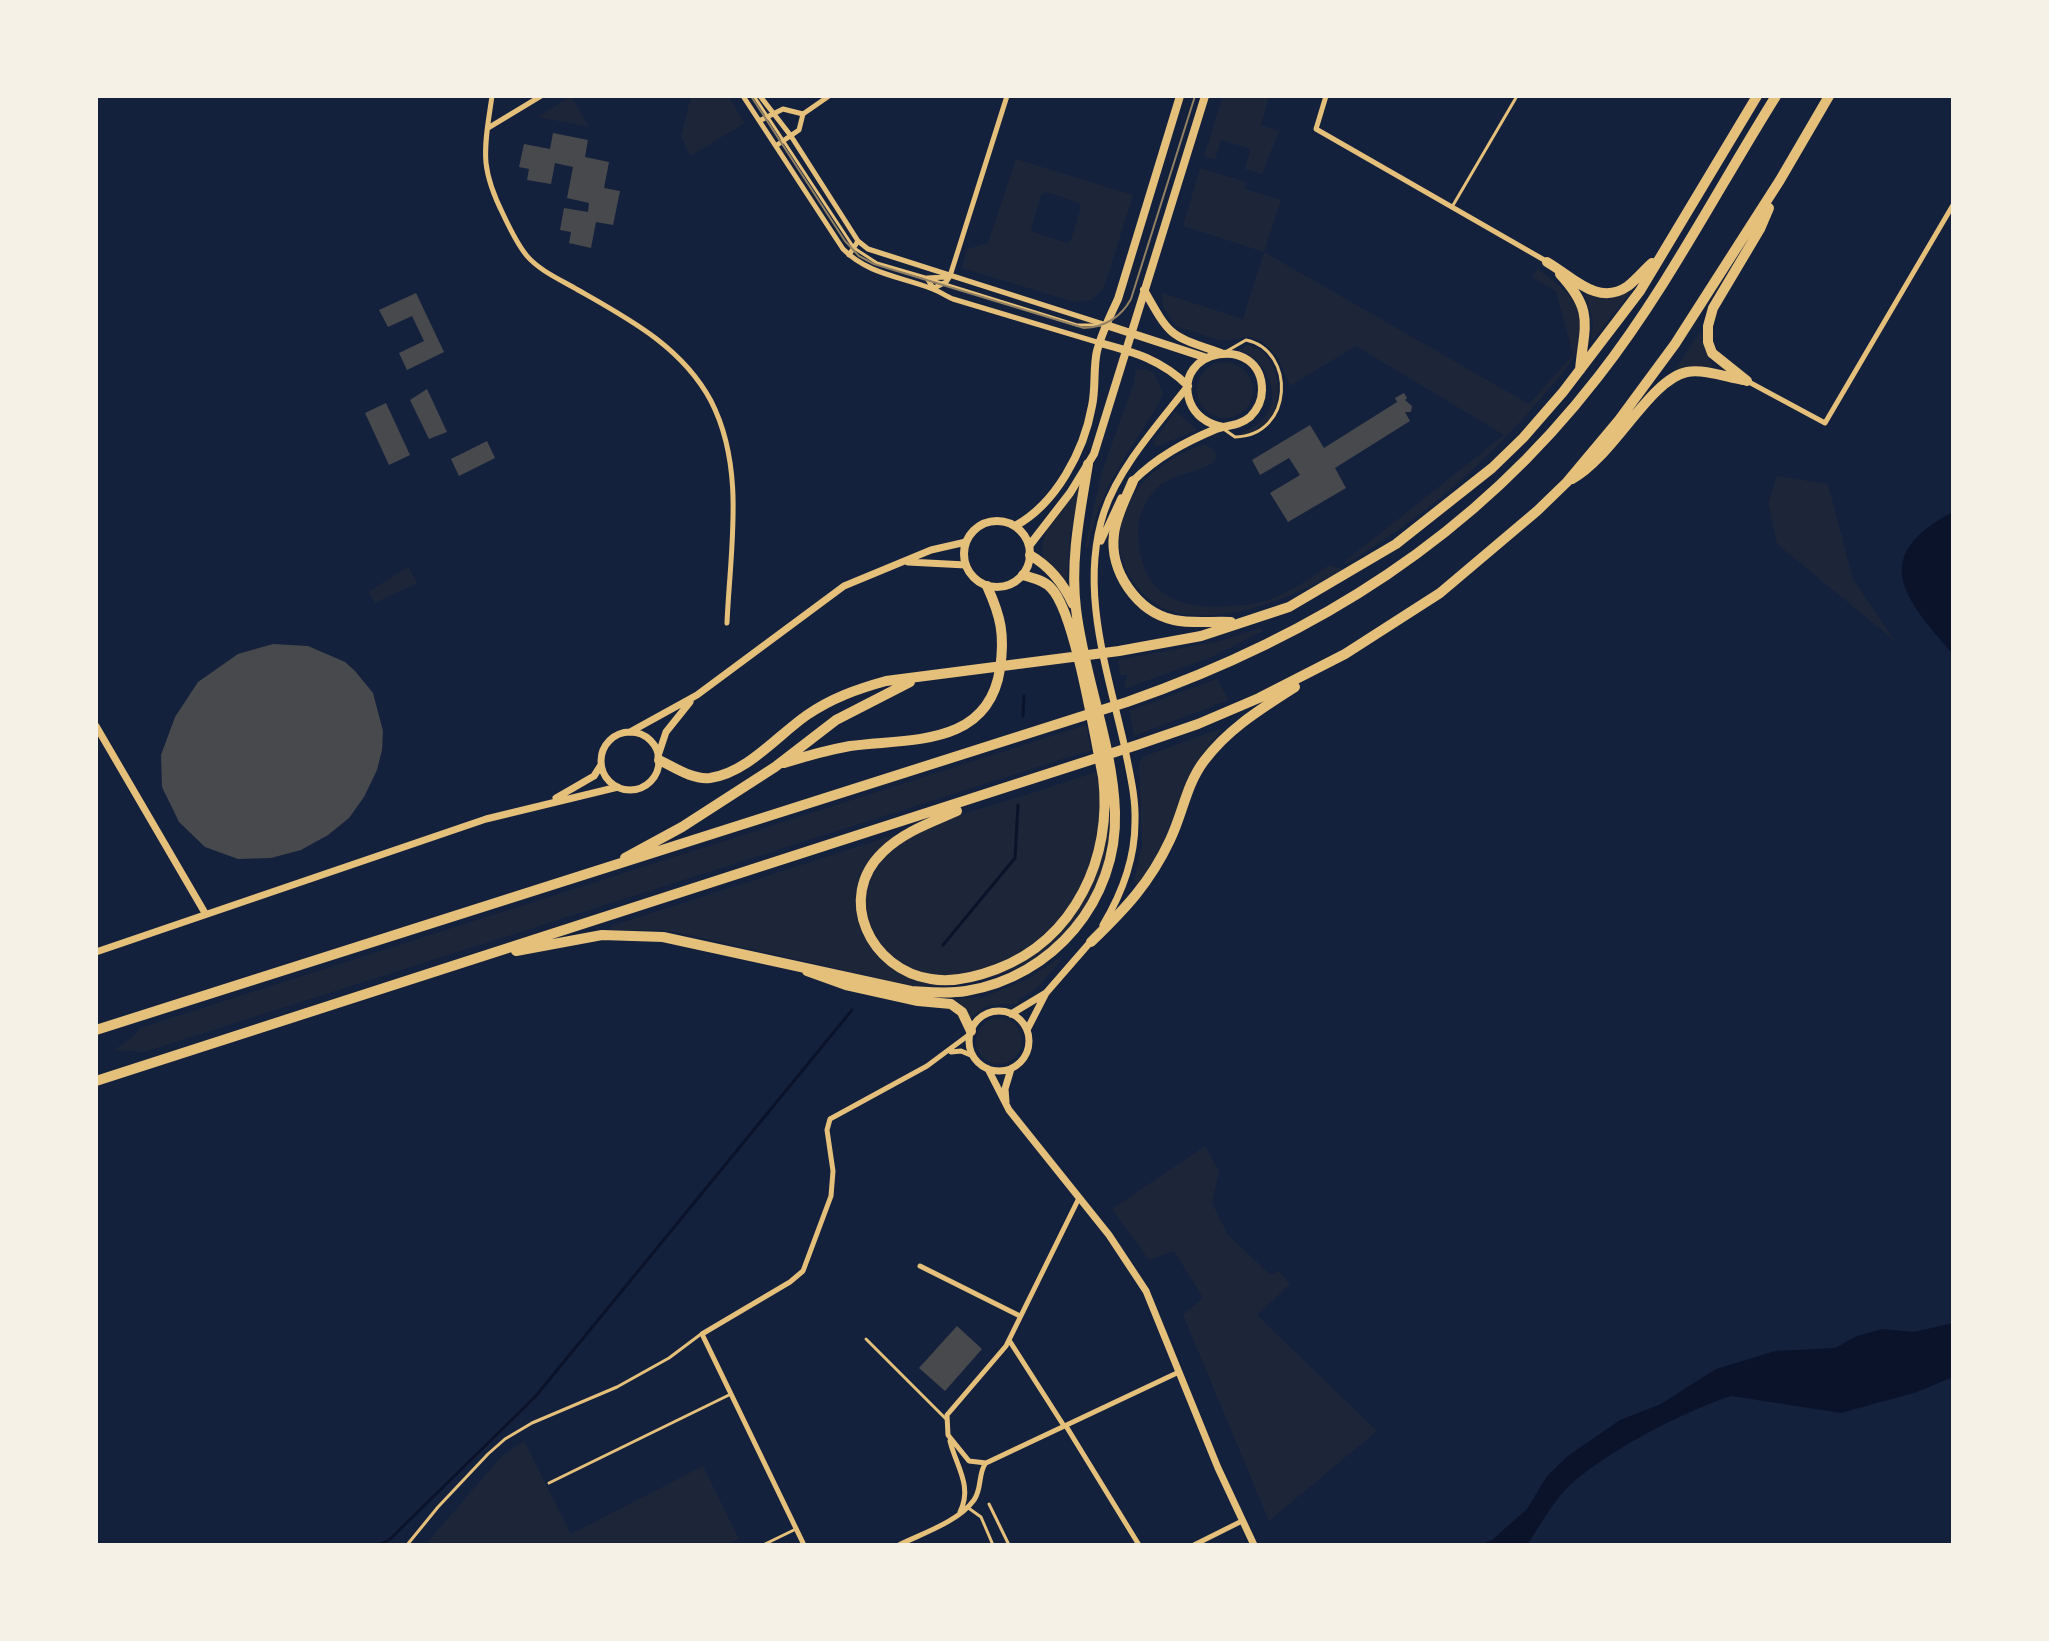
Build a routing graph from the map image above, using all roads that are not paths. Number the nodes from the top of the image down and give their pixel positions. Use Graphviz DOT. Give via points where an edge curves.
graph roads {
  1 [pos="492,96"];
  2 [pos="541,96"];
  3 [pos="743,96"];
  4 [pos="754,96"];
  5 [pos="760,96"];
  6 [pos="829,96"];
  7 [pos="1007,96"];
  8 [pos="1180,96"];
  9 [pos="1205,96"];
  10 [pos="1326,96"];
  11 [pos="1517,96"];
  12 [pos="1757,96"];
  13 [pos="1776,96"];
  14 [pos="1829,96"];
  15 [pos="803,114"];
  16 [pos="766,117"];
  17 [pos="487,129"];
  18 [pos="791,136"];
  19 [pos="780,143"];
  20 [pos="1780,180"];
  21 [pos="1953,205"];
  22 [pos="1452,207"];
  23 [pos="858,241"];
  24 [pos="854,248"];
  25 [pos="849,255"];
  26 [pos="1659,257"];
  27 [pos="1547,262"];
  28 [pos="950,276"];
  29 [pos="927,278"];
  30 [pos="944,283"];
  31 [pos="933,288"];
  32 [pos="1144,290"];
  33 [pos="1106,325"];
  34 [pos="1131,334"];
  35 [pos="1100,343"];
  36 [pos="1126,350"];
  37 [pos="1223,353"];
  38 [pos="1207,358"];
  39 [pos="1580,370"];
  40 [pos="1747,381"];
  41 [pos="1188,386"];
  42 [pos="1223,427"];
  43 [pos="1088,464"];
  44 [pos="1133,481"];
  45 [pos="1567,482"];
  46 [pos="1015,526"];
  47 [pos="966,542"];
  48 [pos="1030,551"];
  49 [pos="1095,554"];
  50 [pos="906,562"];
  51 [pos="966,565"];
  52 [pos="1023,575"];
  53 [pos="987,586"];
  54 [pos="1076,609"];
  55 [pos="727,623"];
  56 [pos="1241,623"];
  57 [pos="1345,654"];
  58 [pos="919,678"];
  59 [pos="697,695"];
  60 [pos="96,726"];
  61 [pos="630,732"];
  62 [pos="658,758"];
  63 [pos="601,765"];
  64 [pos="775,767"];
  65 [pos="618,787"];
  66 [pos="1003,790"];
  67 [pos="547,803"];
  68 [pos="617,863"];
  69 [pos="205,913"];
  70 [pos="1091,942"];
  71 [pos="96,952"];
  72 [pos="471,959"];
  73 [pos="799,966"];
  74 [pos="1046,993"];
  75 [pos="1011,1014"];
  76 [pos="96,1030"];
  77 [pos="1027,1030"];
  78 [pos="971,1033"];
  79 [pos="950,1052"];
  80 [pos="973,1056"];
  81 [pos="988,1069"];
  82 [pos="1011,1069"];
  83 [pos="96,1081"];
  84 [pos="1006,1102"];
  85 [pos="1079,1198"];
  86 [pos="920,1266"];
  87 [pos="1020,1316"];
  88 [pos="702,1334"];
  89 [pos="866,1339"];
  90 [pos="1009,1340"];
  91 [pos="1179,1372"];
  92 [pos="731,1394"];
  93 [pos="946,1419"];
  94 [pos="1065,1426"];
  95 [pos="948,1435"];
  96 [pos="986,1463"];
  97 [pos="549,1483"];
  98 [pos="989,1504"];
  99 [pos="965,1506"];
  100 [pos="993,1512"];
  101 [pos="981,1517"];
  102 [pos="1242,1521"];
  103 [pos="796,1529"];
  104 [pos="1252,1543"];
  105 [pos="407,1545"];
  106 [pos="763,1545"];
  107 [pos="804,1545"];
  108 [pos="899,1545"];
  109 [pos="993,1545"];
  110 [pos="1009,1545"];
  111 [pos="1139,1545"];
  112 [pos="1194,1545"];
  1 -- 17 [label="street"];
  2 -- 17 [label="street"];
  3 -- 16 [label="street"];
  4 -- 16 [label="lane"];
  5 -- 16 [label="street"];
  6 -- 15 [label="street"];
  7 -- 28 [label="street"];
  8 -- 33 [label="main road"];
  9 -- 32 [label="main road"];
  10 -- 22 [label="street" via="1316,129"];
  11 -- 22 [label="lane"];
  12 -- 26 [label="highway"];
  13 -- 68 [label="highway" via="1655,295 1588,389 1493,492 1397,570 1244,657 1127,702"];
  14 -- 20 [label="highway"];
  15 -- 16 [label="street" via="783,109"];
  15 -- 18 [label="street" via="799,130"];
  16 -- 18 [label="street"];
  16 -- 19 [label="street"];
  17 -- 55 [label="street" via="486,162 493,193 529,258 655,336 690,369 711,402 732,473"];
  18 -- 19 [label="street"];
  18 -- 23 [label="street"];
  19 -- 24 [label="lane"];
  19 -- 25 [label="street"];
  20 -- 40 [label="highway" via="1708,326 1712,353"];
  20 -- 45 [label="highway" via="1675,344"];
  21 -- 40 [label="street" via="1825,423"];
  22 -- 27 [label="street"];
  23 -- 24 [label="street"];
  23 -- 28 [label="street"];
  24 -- 25 [label="street"];
  24 -- 29 [label="lane" via="877,263"];
  25 -- 31 [label="street" via="869,269"];
  26 -- 27 [label="highway" via="1629,285 1607,295 1592,292"];
  26 -- 39 [label="highway"];
  27 -- 39 [label="highway" via="1582,305 1586,333"];
  28 -- 29 [label="street"];
  28 -- 30 [label="street"];
  28 -- 33 [label="street"];
  29 -- 30 [label="lane"];
  29 -- 31 [label="street"];
  30 -- 31 [label="street"];
  30 -- 33 [label="lane" via="1077,325"];
  31 -- 35 [label="street" via="953,299"];
  32 -- 34 [label="main road"];
  32 -- 37 [label="main road" via="1173,335"];
  33 -- 34 [label="main road"];
  33 -- 35 [label="main road"];
  34 -- 36 [label="main road"];
  34 -- 38 [label="main road"];
  35 -- 36 [label="main road"];
  35 -- 46 [label="main road" via="1083,436 1047,501"];
  36 -- 41 [label="main road" via="1169,368"];
  36 -- 43 [label="main road"];
  37 -- 38 [label="main road"];
  37 -- 42 [label="main road" via="1251,363 1262,393 1250,417"];
  37 -- 42 [label="lane" via="1246,340 1264,348 1276,367 1282,398 1273,419 1258,432 1232,437"];
  38 -- 41 [label="main road"];
  39 -- 56 [label="highway" via="1523,438 1413,533 1289,607"];
  40 -- 45 [label="highway" via="1695,372 1676,376 1657,390 1588,470"];
  41 -- 42 [label="main road" via="1198,415"];
  41 -- 49 [label="street" via="1112,494"];
  42 -- 44 [label="main road" via="1163,455"];
  43 -- 48 [label="main road"];
  43 -- 54 [label="highway" via="1073,557"];
  44 -- 49 [label="street"];
  44 -- 56 [label="highway" via="1113,543 1130,590 1153,611 1173,620"];
  45 -- 57 [label="highway" via="1440,593"];
  46 -- 47 [label="main road" via="988,522"];
  46 -- 48 [label="main road"];
  47 -- 50 [label="street"];
  47 -- 51 [label="main road"];
  48 -- 52 [label="main road"];
  48 -- 54 [label="highway" via="1060,582"];
  49 -- 70 [label="street" via="1096,617 1132,784 1135,824 1129,866"];
  50 -- 51 [label="street"];
  50 -- 59 [label="street" via="844,586"];
  51 -- 53 [label="main road"];
  52 -- 53 [label="main road" via="1008,586"];
  52 -- 66 [label="highway" via="1045,583 1064,609 1105,796 1102,839 1092,874 1065,921 1030,953 985,974 947,980 914,975 873,945 863,923 860,899 869,869 897,840 919,827"];
  53 -- 64 [label="highway" via="1003,628 1002,655 999,679 972,720 938,737 829,750"];
  54 -- 73 [label="highway" via="1115,812 1107,871 1077,927 1050,955 1023,972 965,992 911,991"];
  56 -- 58 [label="highway" via="1163,644"];
  57 -- 66 [label="highway" via="1198,724"];
  57 -- 70 [label="highway" via="1239,723 1220,742 1188,788 1171,838 1147,884"];
  58 -- 62 [label="highway" via="849,691 720,776 696,778"];
  58 -- 64 [label="highway" via="836,720"];
  59 -- 61 [label="street"];
  59 -- 62 [label="street" via="666,732"];
  60 -- 69 [label="street"];
  61 -- 62 [label="street" via="649,739"];
  61 -- 63 [label="street" via="607,743"];
  62 -- 65 [label="street" via="655,775 646,785"];
  63 -- 65 [label="street"];
  63 -- 67 [label="street" via="580,786"];
  64 -- 68 [label="highway"];
  65 -- 67 [label="street"];
  66 -- 72 [label="highway"];
  67 -- 69 [label="street"];
  68 -- 76 [label="highway"];
  69 -- 71 [label="street"];
  70 -- 74 [label="street"];
  72 -- 73 [label="highway" via="634,934"];
  72 -- 83 [label="highway"];
  73 -- 78 [label="highway" via="846,985 951,1004 962,1012"];
  74 -- 75 [label="street"];
  74 -- 77 [label="street"];
  75 -- 77 [label="street"];
  75 -- 78 [label="street" via="988,1014"];
  77 -- 82 [label="street" via="1027,1053"];
  78 -- 79 [label="street"];
  78 -- 80 [label="street"];
  79 -- 80 [label="street"];
  79 -- 88 [label="street" via="830,1119 831,1196 803,1271"];
  80 -- 81 [label="street"];
  81 -- 82 [label="street"];
  81 -- 84 [label="street"];
  82 -- 84 [label="street"];
  84 -- 85 [label="street"];
  85 -- 87 [label="street"];
  85 -- 91 [label="street" via="1146,1291"];
  86 -- 87 [label="street"];
  87 -- 90 [label="street"];
  88 -- 92 [label="street"];
  88 -- 105 [label="lane" via="617,1387 505,1439"];
  89 -- 93 [label="lane"];
  90 -- 93 [label="street"];
  90 -- 94 [label="street"];
  91 -- 94 [label="street"];
  91 -- 102 [label="street"];
  92 -- 97 [label="lane"];
  92 -- 103 [label="street"];
  93 -- 95 [label="street"];
  94 -- 96 [label="street"];
  94 -- 111 [label="street"];
  95 -- 96 [label="street" via="969,1461"];
  95 -- 99 [label="street" via="964,1477"];
  96 -- 99 [label="street" via="977,1496"];
  98 -- 100 [label="lane"];
  99 -- 101 [label="lane"];
  99 -- 108 [label="street"];
  100 -- 101 [label="lane"];
  100 -- 110 [label="lane"];
  101 -- 109 [label="lane"];
  102 -- 104 [label="street"];
  102 -- 112 [label="street"];
  103 -- 106 [label="lane"];
  103 -- 107 [label="street"];
}
